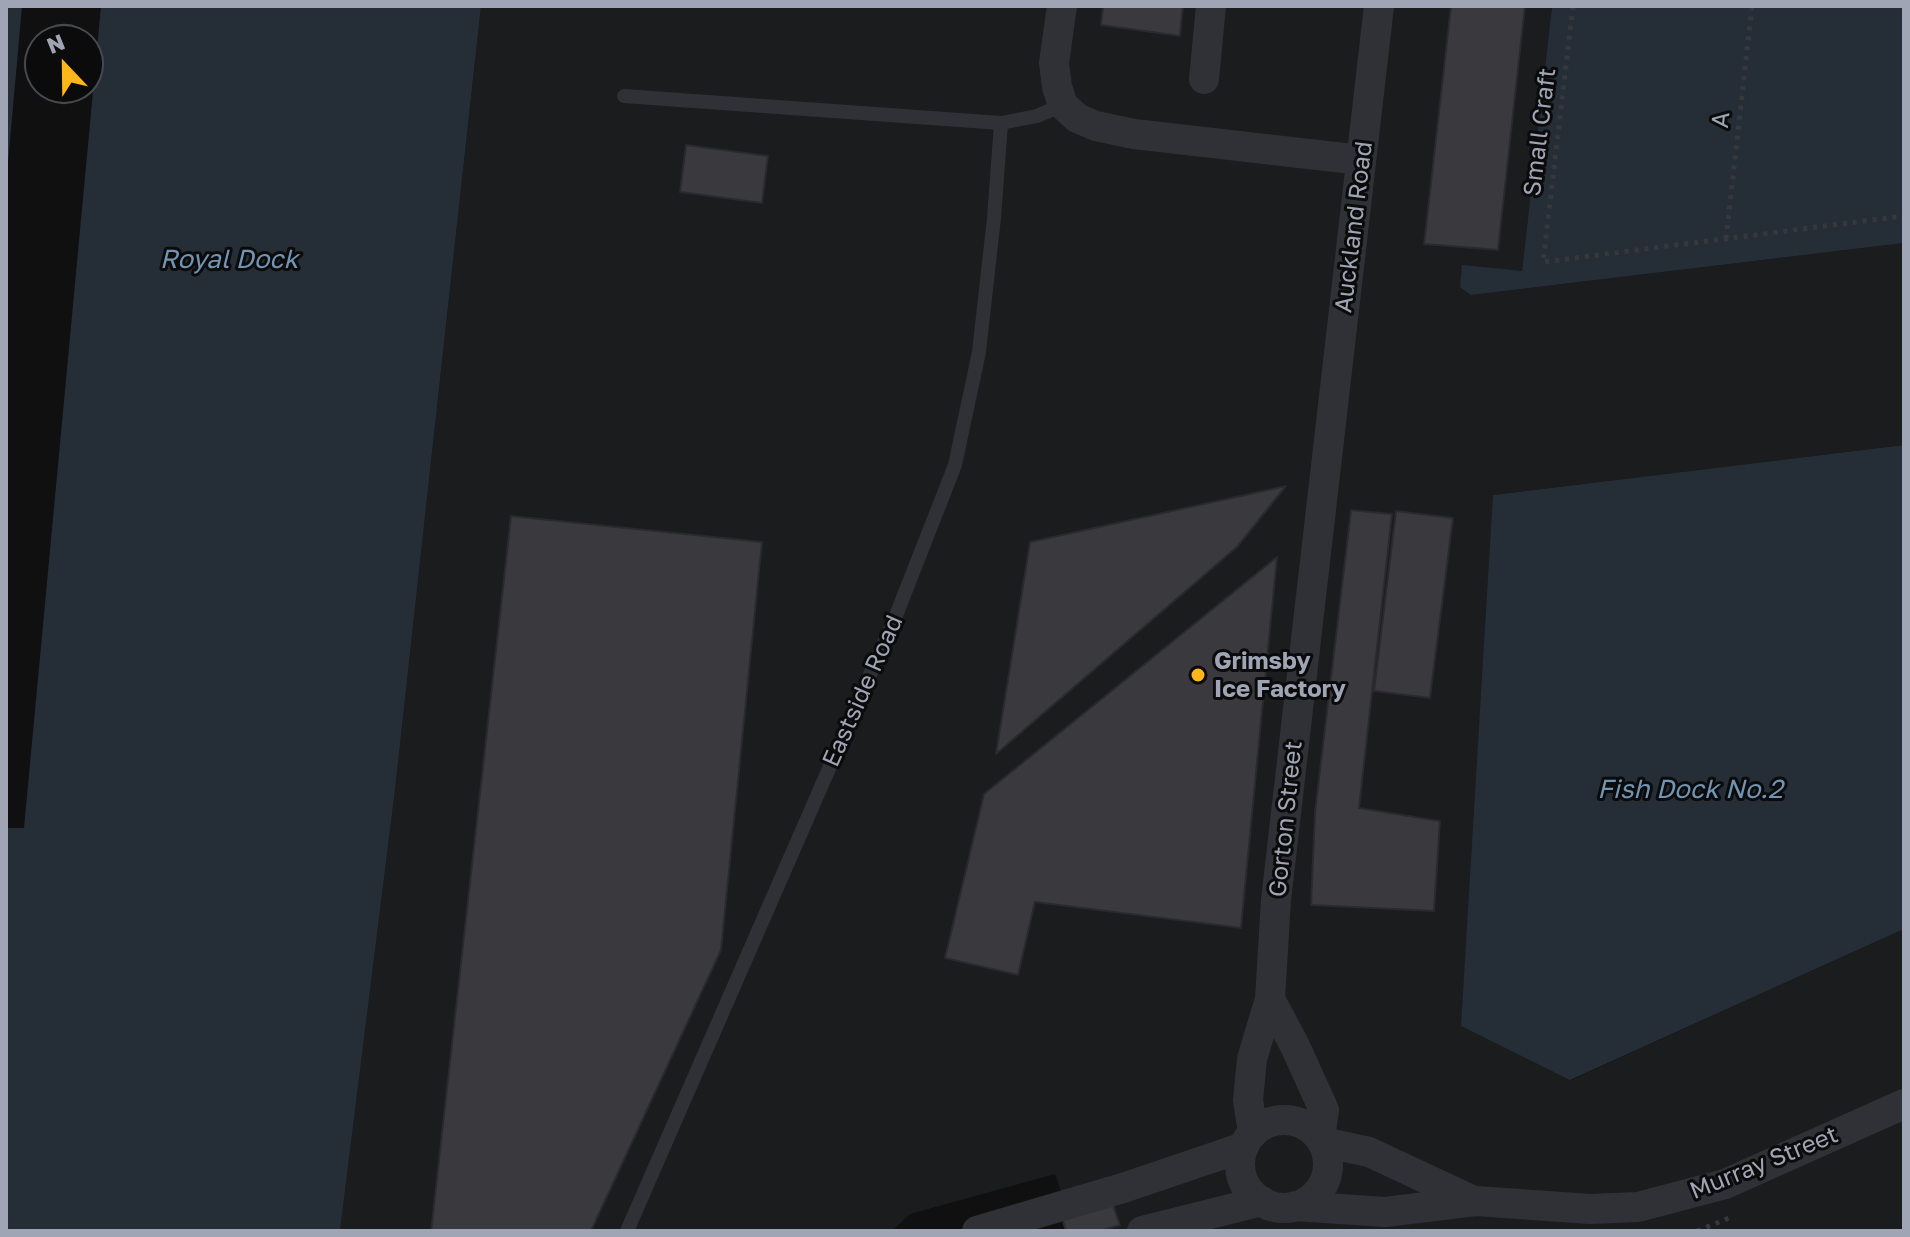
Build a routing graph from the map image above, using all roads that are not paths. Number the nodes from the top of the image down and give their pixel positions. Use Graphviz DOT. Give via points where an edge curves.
graph roads {
  1 [pos="1062,6"];
  2 [pos="1211,6"];
  3 [pos="1375,7"];
  4 [pos="1204,79"];
  5 [pos="624,96"];
  6 [pos="1063,105"];
  7 [pos="1001,123"];
  8 [pos="1361,160"];
  9 [pos="1328,448"];
  10 [pos="1270,999"];
  11 [pos="1904,1104"];
  12 [pos="1248,1140"];
  13 [pos="1322,1140"];
  14 [pos="1262,1201"];
  15 [pos="1476,1201"];
  16 [pos="1295,1206"];
  17 [pos="627,1231"];
  18 [pos="977,1231"];
  19 [pos="1142,1231"];
  1 -- 6 [label="street" via="1054,63"];
  2 -- 4 [label="street"];
  3 -- 8 [label="street, Auckland Road"];
  5 -- 7 [label="lane"];
  6 -- 7 [label="lane"];
  6 -- 8 [label="street" via="1096,126 1134,134"];
  7 -- 17 [label="lane, Eastside Road" via="986,298 955,465 897,613"];
  8 -- 9 [label="street, Auckland Road"];
  9 -- 10 [label="street, Gorton Street" via="1276,900"];
  10 -- 12 [label="street, Gorton Street" via="1252,1059"];
  10 -- 13 [label="street" via="1324,1110"];
  11 -- 15 [label="street, Murray Street" via="1725,1184 1638,1207"];
  12 -- 13 [label="street" via="1275,1121 1288,1120"];
  12 -- 14 [label="street" via="1241,1172"];
  12 -- 18 [label="street" via="1123,1188"];
  13 -- 15 [label="street, Murray Street" via="1369,1152"];
  13 -- 16 [label="street" via="1325,1181"];
  14 -- 16 [label="street"];
  14 -- 19 [label="street"];
  15 -- 16 [label="street, Murray Street" via="1385,1212"];
}
